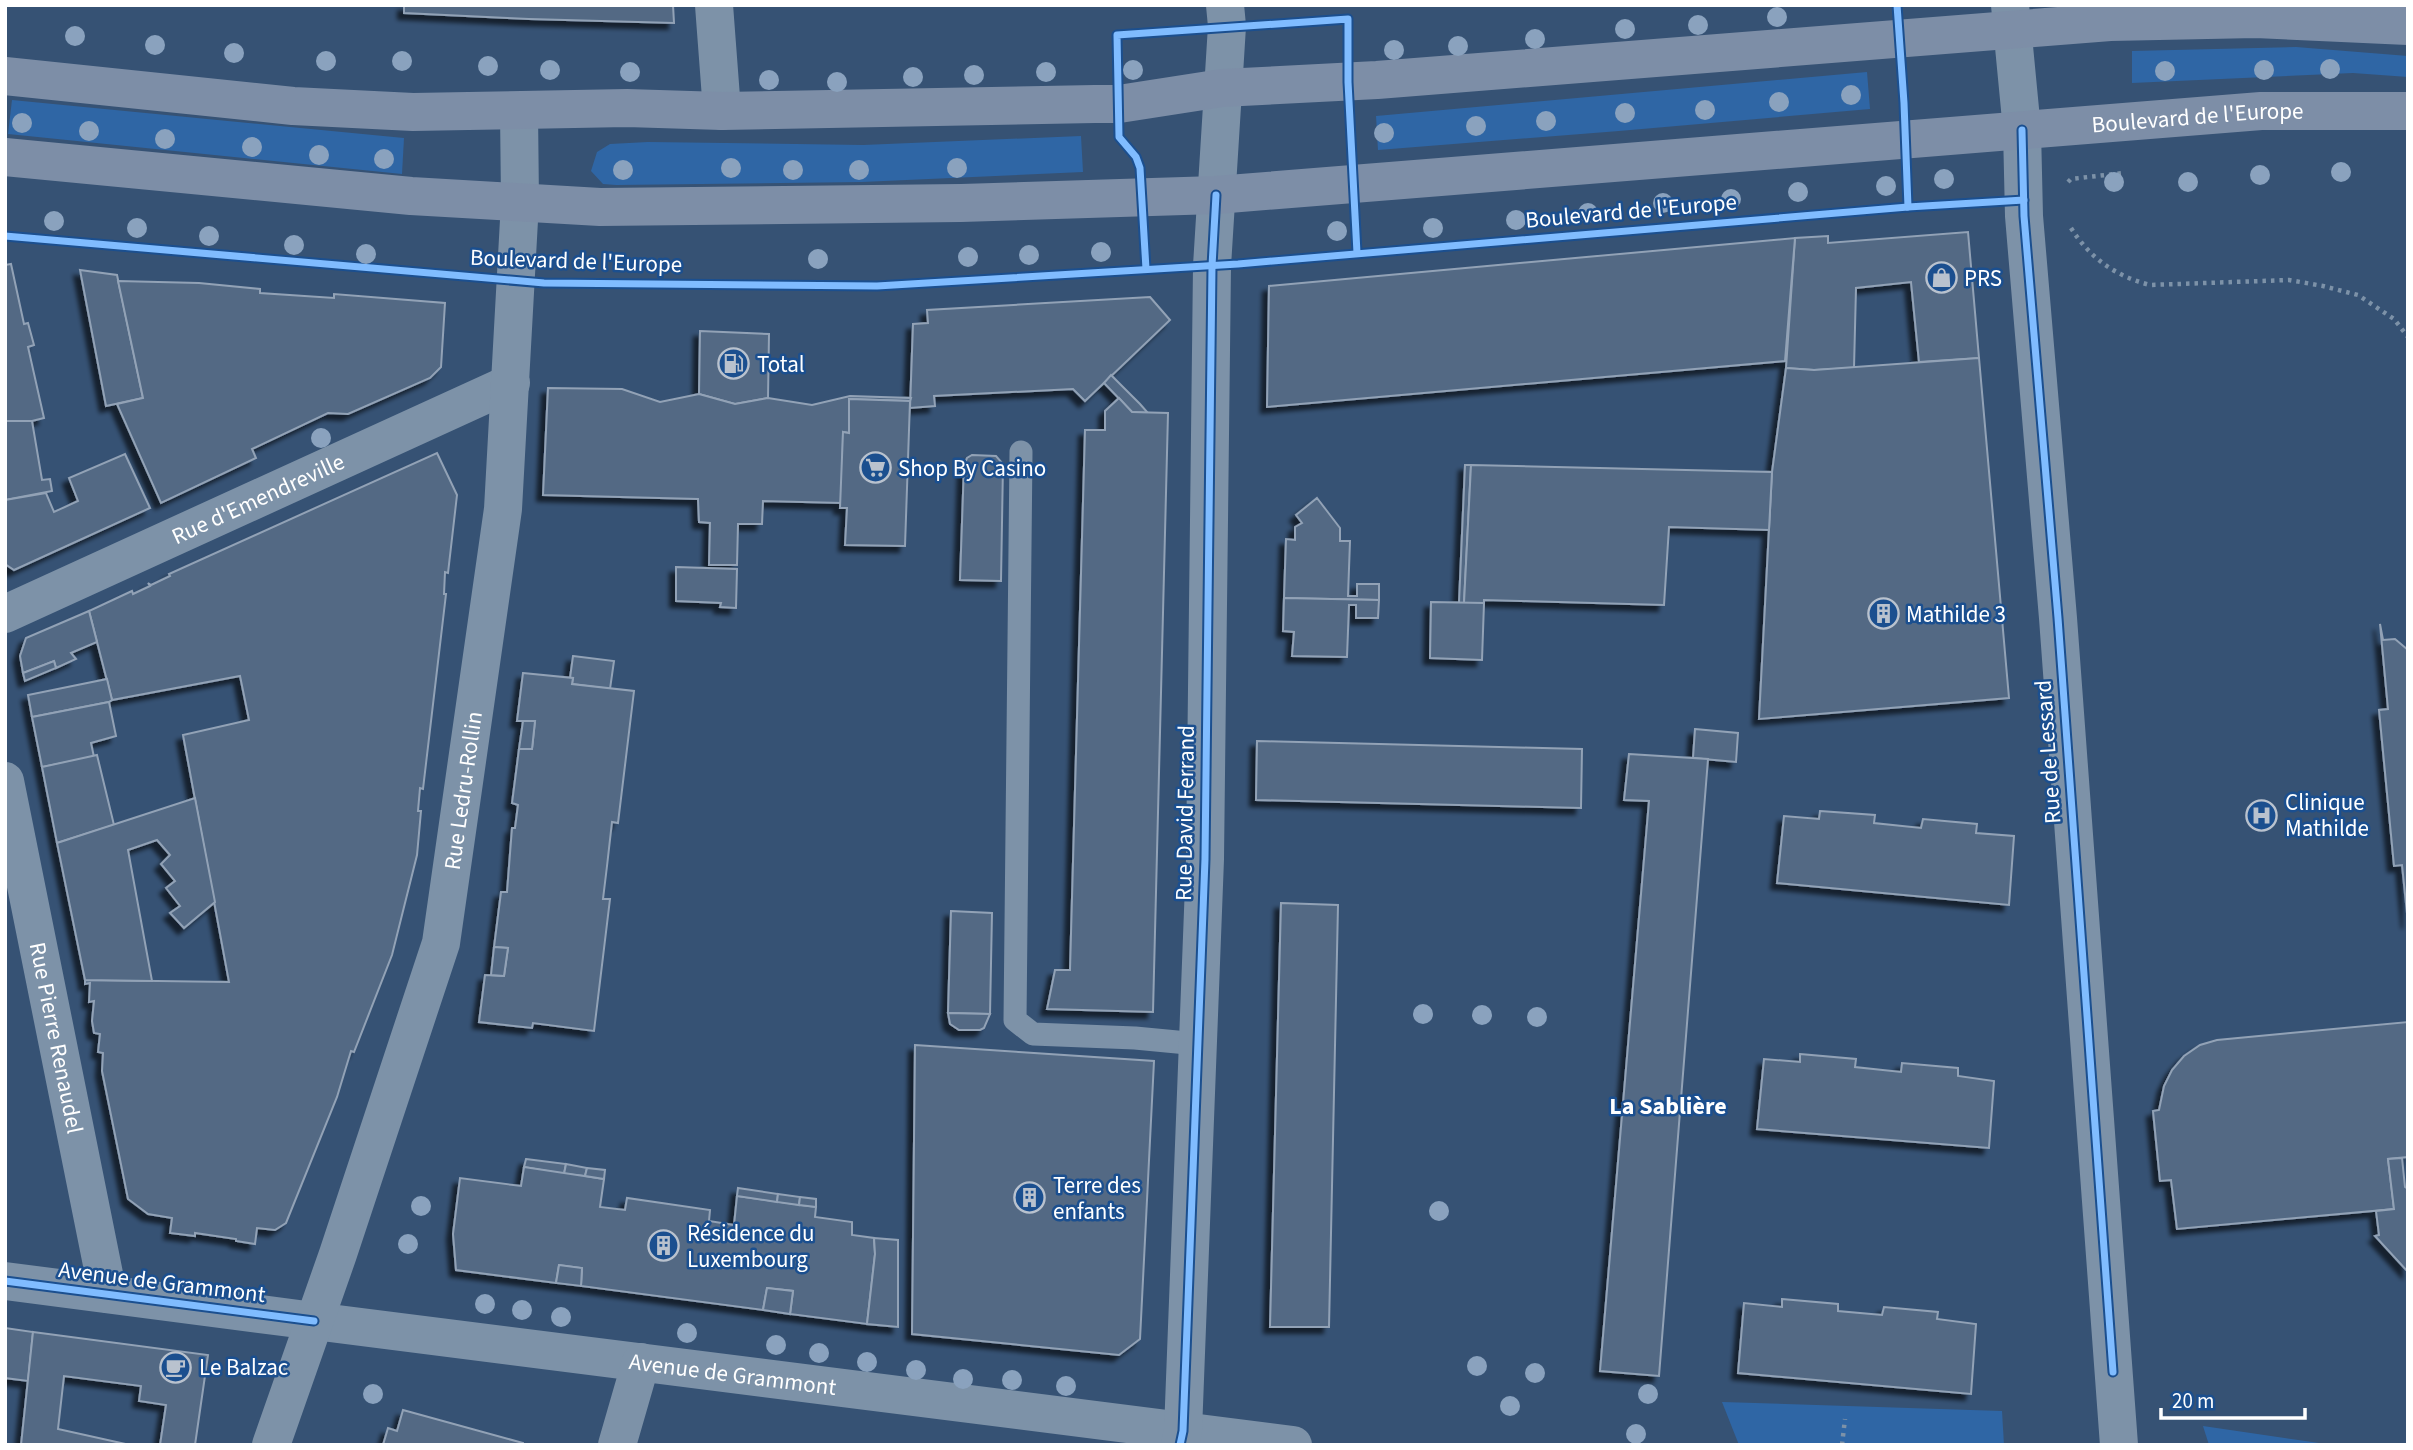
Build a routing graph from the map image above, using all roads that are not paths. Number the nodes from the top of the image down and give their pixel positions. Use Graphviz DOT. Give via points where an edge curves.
graph roads {
  1 [pos="714,5"];
  2 [pos="1225,5"];
  3 [pos="2012,17"];
  4 [pos="2408,26"];
  5 [pos="5,76"];
  6 [pos="1222,88"];
  7 [pos="520,111"];
  8 [pos="722,111"];
  9 [pos="2408,111"];
  10 [pos="2022,130"];
  11 [pos="5,157"];
  12 [pos="1216,195"];
  13 [pos="520,202"];
  14 [pos="511,383"];
  15 [pos="1021,452"];
  16 [pos="5,614"];
  17 [pos="5,781"];
  18 [pos="1198,1044"];
  19 [pos="5,1281"];
  20 [pos="108,1294"];
  21 [pos="314,1321"];
  22 [pos="641,1362"];
  23 [pos="1181,1438"];
  24 [pos="271,1445"];
  25 [pos="617,1445"];
  26 [pos="1293,1445"];
  27 [pos="2119,1445"];
  1 -- 8 [label="street"];
  2 -- 6 [label="street, Rue David Ferrand"];
  3 -- 4 [label="main road" via="2110,22 2256,19"];
  3 -- 6 [label="main road" via="1366,81"];
  3 -- 10 [label="street, Rue de Lessard"];
  5 -- 7 [label="main road" via="293,106"];
  6 -- 8 [label="main road" via="1119,104"];
  6 -- 12 [label="street, Rue David Ferrand"];
  7 -- 8 [label="main road"];
  7 -- 13 [label="street, Rue Ledru-Rollin"];
  9 -- 10 [label="main road, Boulevard de l'Europe" via="2261,111"];
  10 -- 12 [label="main road, Boulevard de l'Europe"];
  10 -- 27 [label="street, Rue de Lessard" via="2024,216"];
  11 -- 13 [label="main road, Boulevard de l'Europe" via="411,196"];
  12 -- 13 [label="main road, Boulevard de l'Europe" via="919,204 600,206"];
  12 -- 18 [label="street, Rue David Ferrand"];
  13 -- 14 [label="street, Rue Ledru-Rollin"];
  14 -- 16 [label="street, Rue d'Emendreville"];
  14 -- 21 [label="street, Rue Ledru-Rollin" via="503,509 441,943"];
  15 -- 18 [label="lane" via="1015,1020 1032,1034"];
  17 -- 20 [label="street, Rue Pierre Renaudel"];
  18 -- 23 [label="street, Rue David Ferrand"];
  19 -- 20 [label="street, Avenue de Grammont"];
  20 -- 21 [label="street, Avenue de Grammont"];
  21 -- 22 [label="street, Avenue de Grammont"];
  21 -- 24 [label="street, Rue Ledru-Rollin"];
  22 -- 23 [label="street, Avenue de Grammont"];
  22 -- 25 [label="street"];
  23 -- 26 [label="street, Avenue de Grammont"];
}
